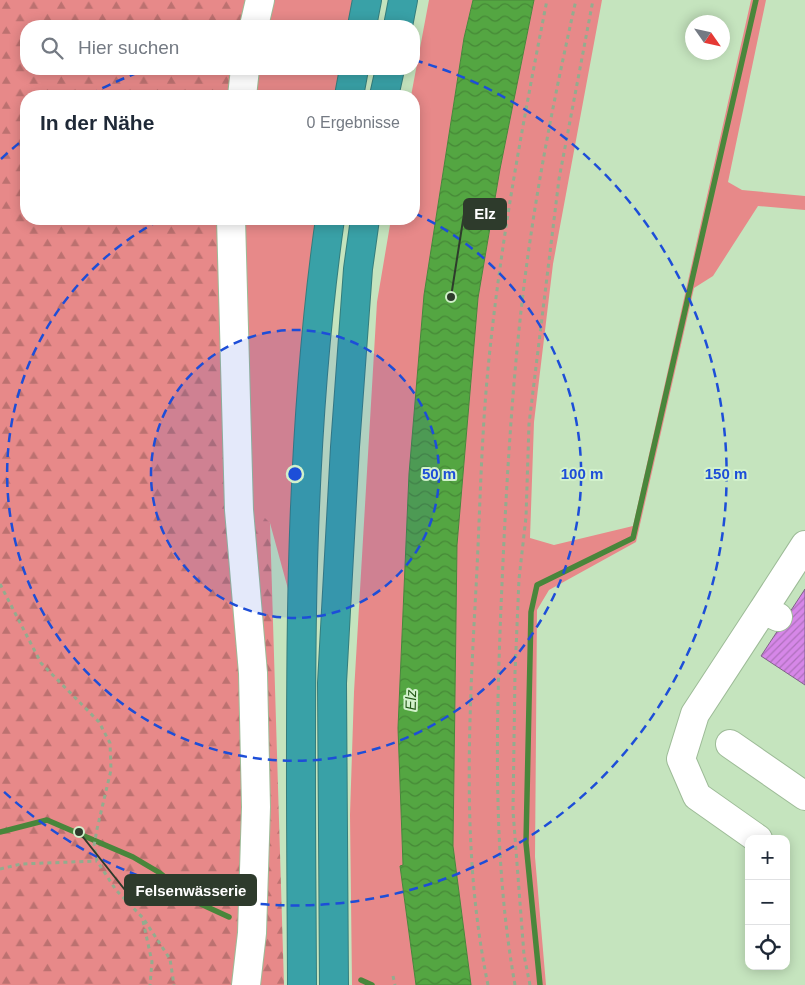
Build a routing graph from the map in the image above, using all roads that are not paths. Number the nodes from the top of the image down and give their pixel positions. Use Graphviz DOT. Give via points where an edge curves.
graph roads {
  1 [pos="260,0"];
  2 [pos="367,0"];
  3 [pos="403,0"];
  4 [pos="255,20"];
  5 [pos="363,20"];
  6 [pos="399,20"];
  7 [pos="244,75"];
  8 [pos="353,75"];
  9 [pos="389,75"];
  10 [pos="243,90"];
  11 [pos="350,90"];
  12 [pos="385,90"];
  13 [pos="231,225"];
  14 [pos="329,225"];
  15 [pos="364,225"];
  16 [pos="805,545"];
  17 [pos="730,744"];
  18 [pos="805,796"];
  19 [pos="752,835"];
  20 [pos="246,985"];
  21 [pos="302,985"];
  22 [pos="334,985"];
  1 -- 4 [label="street"];
  2 -- 5 [label="highway"];
  3 -- 6 [label="highway"];
  7 -- 10 [label="street"];
  8 -- 11 [label="highway"];
  9 -- 12 [label="highway"];
  13 -- 20 [label="street" via="239,510 253,673 256,797 252,932"];
  14 -- 21 [label="highway" via="310,425 301,624"];
  15 -- 22 [label="highway" via="345,447 332,683"];
  16 -- 19 [label="street" via="771,614 695,714 681,758 697,796"];
  17 -- 18 [label="street"];
}
